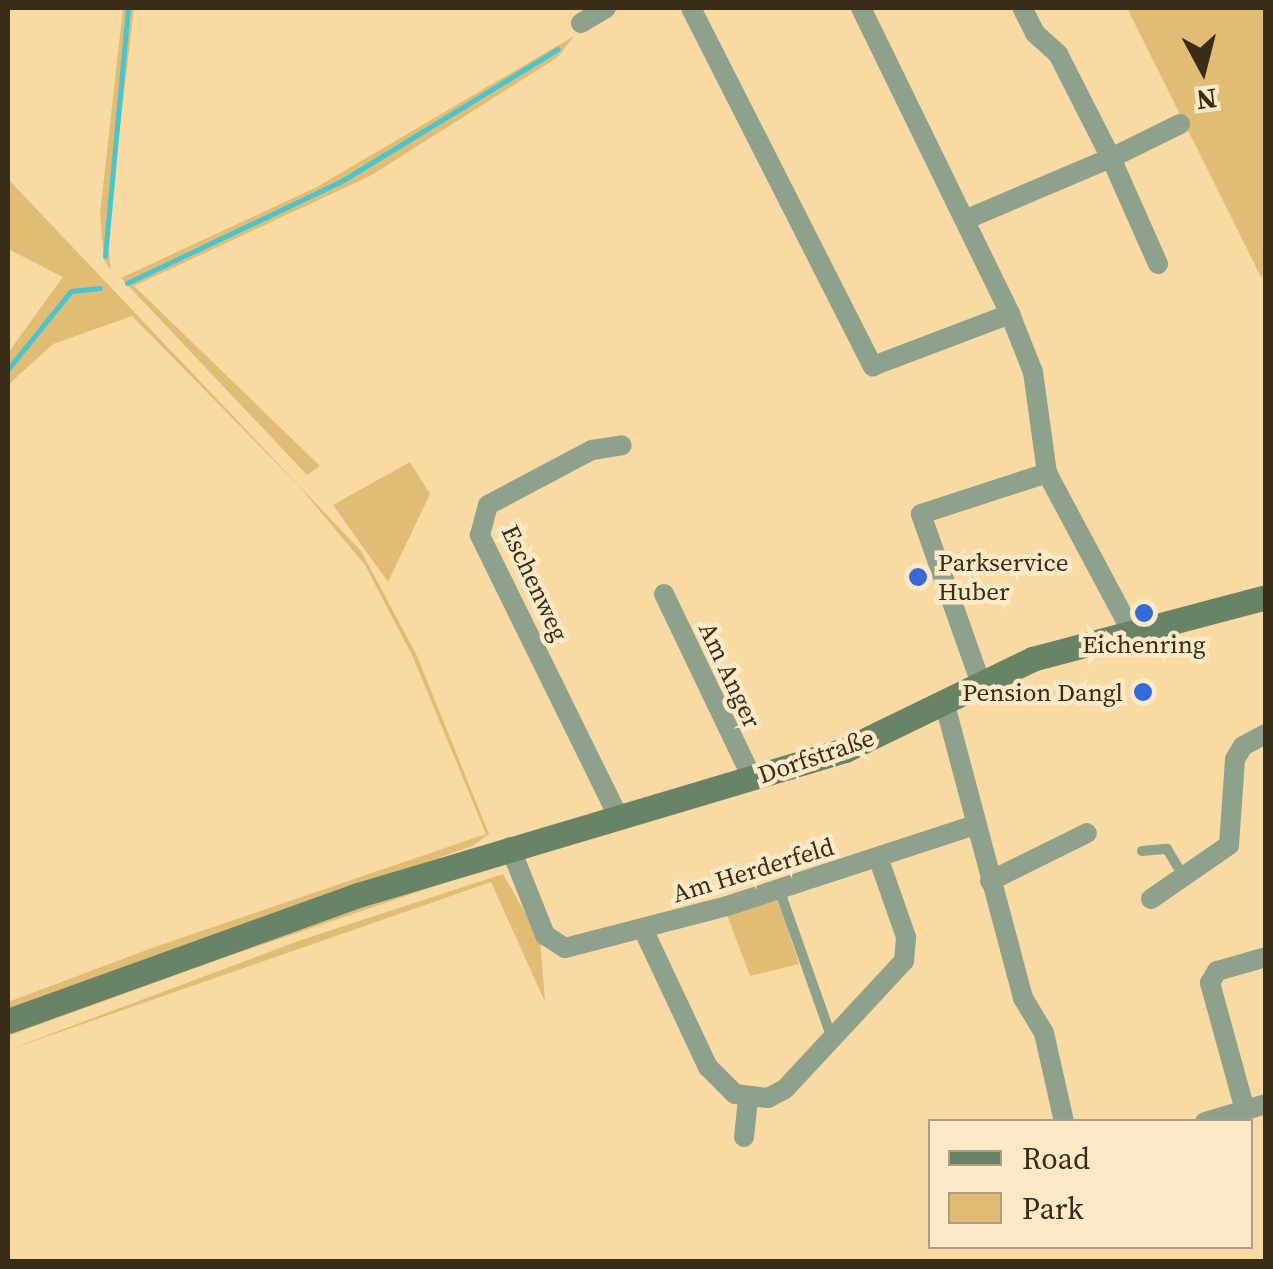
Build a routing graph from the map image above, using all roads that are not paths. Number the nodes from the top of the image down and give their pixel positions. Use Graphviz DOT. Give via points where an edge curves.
graph roads {
  1 [pos="606,8"];
  2 [pos="691,8"];
  3 [pos="861,8"];
  4 [pos="1022,8"];
  5 [pos="581,23"];
  6 [pos="1180,124"];
  7 [pos="1111,158"];
  8 [pos="967,220"];
  9 [pos="1158,264"];
  10 [pos="1010,314"];
  11 [pos="622,445"];
  12 [pos="1047,473"];
  13 [pos="664,594"];
  14 [pos="1266,597"];
  15 [pos="1132,630"];
  16 [pos="980,681"];
  17 [pos="944,701"];
  18 [pos="1266,734"];
  19 [pos="752,778"];
  20 [pos="616,814"];
  21 [pos="975,825"];
  22 [pos="1087,834"];
  23 [pos="510,847"];
  24 [pos="1142,850"];
  25 [pos="878,857"];
  26 [pos="1184,878"];
  27 [pos="990,881"];
  28 [pos="779,889"];
  29 [pos="1152,899"];
  30 [pos="643,929"];
  31 [pos="1266,957"];
  32 [pos="8,1020"];
  33 [pos="833,1040"];
  34 [pos="748,1100"];
  35 [pos="1255,1107"];
  36 [pos="1058,1117"];
  37 [pos="1214,1119"];
  38 [pos="744,1137"];
  1 -- 5 [label="street"];
  2 -- 10 [label="street" via="873,366"];
  3 -- 8 [label="street"];
  4 -- 7 [label="street" via="1034,33 1058,54"];
  6 -- 7 [label="street"];
  7 -- 8 [label="street"];
  7 -- 9 [label="street"];
  8 -- 10 [label="street"];
  10 -- 12 [label="street" via="1032,372"];
  11 -- 20 [label="street, Eschenweg" via="592,450 488,505 480,534"];
  12 -- 15 [label="street"];
  12 -- 16 [label="street" via="921,514"];
  13 -- 19 [label="street, Am Anger"];
  14 -- 15 [label="street, Dorfstraße"];
  15 -- 16 [label="street, Dorfstraße"];
  16 -- 17 [label="street, Dorfstraße"];
  17 -- 19 [label="street, Dorfstraße" via="845,750"];
  17 -- 21 [label="street"];
  18 -- 26 [label="street" via="1243,746 1235,759 1229,845"];
  19 -- 20 [label="street, Dorfstraße"];
  20 -- 23 [label="street, Dorfstraße"];
  21 -- 25 [label="street, Am Herderfeld"];
  21 -- 27 [label="street"];
  22 -- 27 [label="street"];
  23 -- 30 [label="street, Am Herderfeld" via="556,947"];
  23 -- 32 [label="street, Dorfstraße"];
  24 -- 26 [label="lane" via="1166,849"];
  25 -- 28 [label="street, Am Herderfeld"];
  25 -- 33 [label="street" via="908,950"];
  26 -- 29 [label="street"];
  27 -- 36 [label="street" via="1022,998 1044,1033"];
  28 -- 30 [label="street, Am Herderfeld"];
  28 -- 33 [label="lane"];
  30 -- 34 [label="street" via="694,1046 724,1084"];
  31 -- 35 [label="street" via="1216,972 1210,983"];
  33 -- 34 [label="street" via="786,1088"];
  34 -- 38 [label="street"];
  35 -- 37 [label="street"];
}
